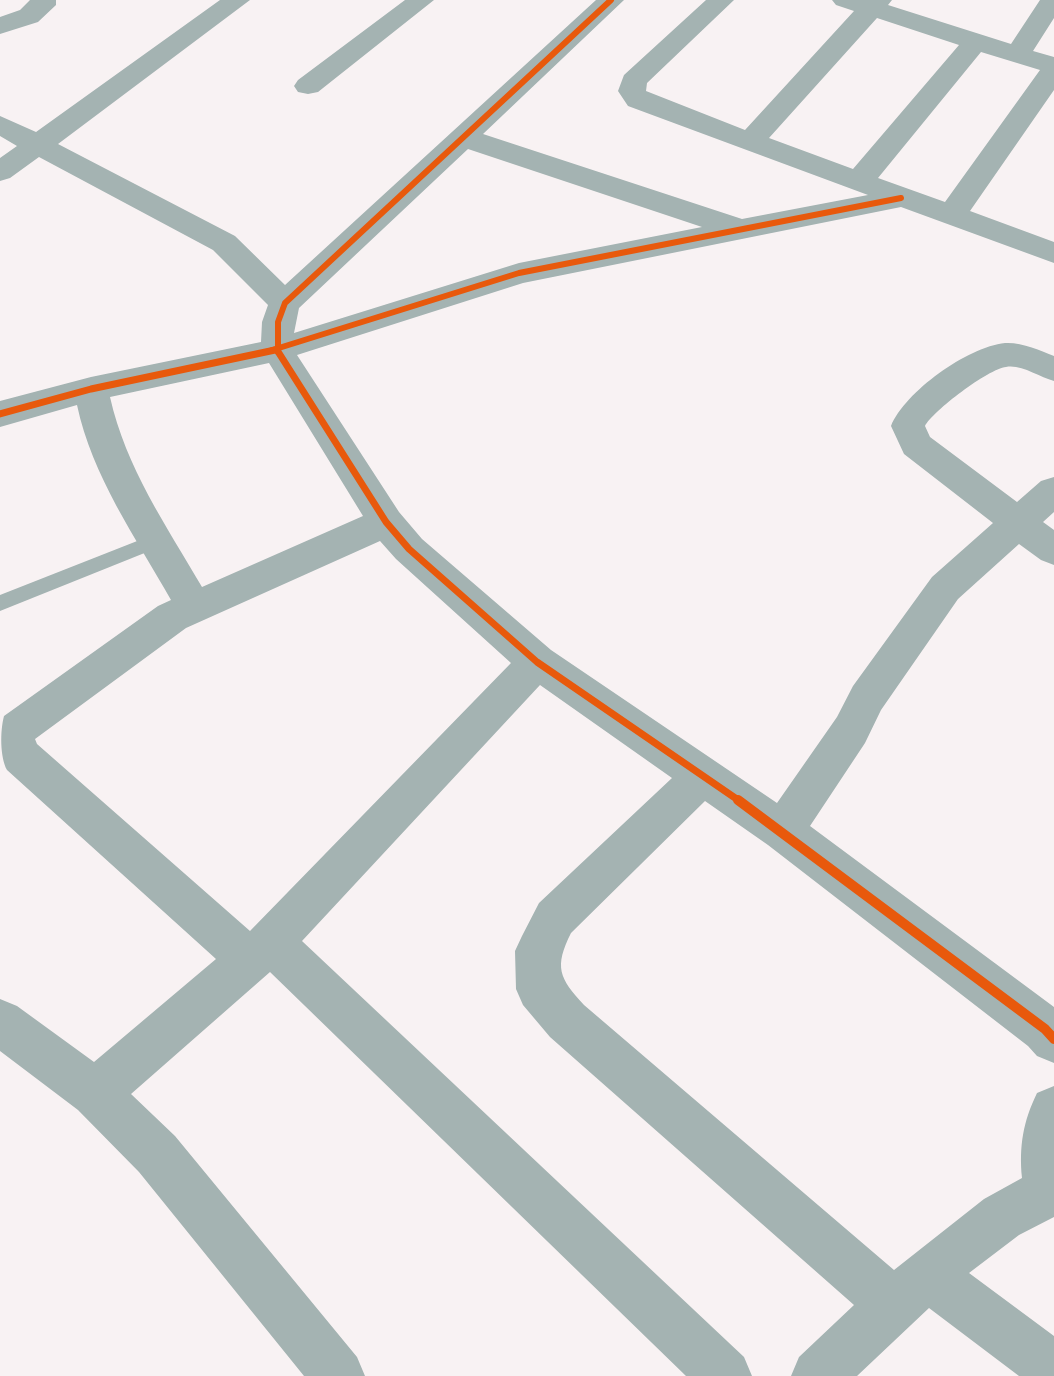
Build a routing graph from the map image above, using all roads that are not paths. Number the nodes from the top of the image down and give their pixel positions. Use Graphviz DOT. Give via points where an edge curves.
graph roads {
  1 [pos="43,0"];
  2 [pos="421,0"];
  3 [pos="611,0"];
  4 [pos="680,0"];
  5 [pos="1053,0"];
  6 [pos="220,3"];
  7 [pos="865,3"];
  8 [pos="716,5"];
  9 [pos="0,26"];
  10 [pos="976,41"];
  11 [pos="1017,54"];
  12 [pos="1054,68"];
  13 [pos="308,86"];
  14 [pos="0,125"];
  15 [pos="462,137"];
  16 [pos="40,143"];
  17 [pos="749,143"];
  18 [pos="0,172"];
  19 [pos="858,182"];
  20 [pos="901,198"];
  21 [pos="951,216"];
  22 [pos="740,229"];
  23 [pos="1054,253"];
  24 [pos="285,303"];
  25 [pos="277,350"];
  26 [pos="1054,369"];
  27 [pos="91,389"];
  28 [pos="0,414"];
  29 [pos="1054,491"];
  30 [pos="386,522"];
  31 [pos="1020,523"];
  32 [pos="155,541"];
  33 [pos="1054,550"];
  34 [pos="0,603"];
  35 [pos="194,607"];
  36 [pos="537,662"];
  37 [pos="702,776"];
  38 [pos="783,831"];
  39 [pos="261,951"];
  40 [pos="0,1022"];
  41 [pos="1054,1039"];
  42 [pos="95,1093"];
  43 [pos="1054,1110"];
  44 [pos="1052,1192"];
  45 [pos="910,1289"];
  46 [pos="1054,1369"];
  47 [pos="338,1376"];
  48 [pos="725,1376"];
  49 [pos="818,1376"];
  1 -- 9 [label="street" via="29,16"];
  2 -- 13 [label="street"];
  3 -- 15 [label="street"];
  4 -- 8 [label="street"];
  5 -- 11 [label="street"];
  6 -- 16 [label="street"];
  7 -- 10 [label="street"];
  7 -- 17 [label="street"];
  8 -- 17 [label="street" via="634,81 632,91 653,108"];
  10 -- 11 [label="street"];
  10 -- 19 [label="street"];
  11 -- 12 [label="street"];
  12 -- 21 [label="street"];
  14 -- 16 [label="street"];
  15 -- 22 [label="street"];
  15 -- 24 [label="street"];
  16 -- 18 [label="street"];
  16 -- 24 [label="street" via="224,243"];
  17 -- 19 [label="street"];
  19 -- 20 [label="street"];
  20 -- 21 [label="street"];
  20 -- 22 [label="street"];
  21 -- 23 [label="street"];
  22 -- 25 [label="street" via="519,273"];
  24 -- 25 [label="street"];
  25 -- 27 [label="street"];
  25 -- 30 [label="street"];
  26 -- 31 [label="street" via="1004,355 985,362 913,414 908,426 916,445"];
  27 -- 28 [label="street"];
  27 -- 32 [label="street" via="101,436"];
  29 -- 31 [label="street"];
  30 -- 35 [label="street"];
  30 -- 36 [label="street" via="409,549"];
  31 -- 33 [label="street"];
  31 -- 38 [label="street" via="937,598"];
  32 -- 34 [label="lane"];
  32 -- 35 [label="street"];
  35 -- 39 [label="street" via="172,617 18,728 14,749"];
  36 -- 37 [label="street"];
  36 -- 39 [label="street"];
  37 -- 38 [label="street"];
  37 -- 45 [label="street" via="555,918 538,951 539,989 567,1021"];
  38 -- 41 [label="street"];
  39 -- 42 [label="street"];
  39 -- 48 [label="street"];
  40 -- 42 [label="street"];
  42 -- 47 [label="street" via="157,1154"];
  43 -- 44 [label="street" via="1044,1150"];
  44 -- 45 [label="street" via="1024,1202"];
  45 -- 46 [label="street"];
  45 -- 49 [label="street"];
}
